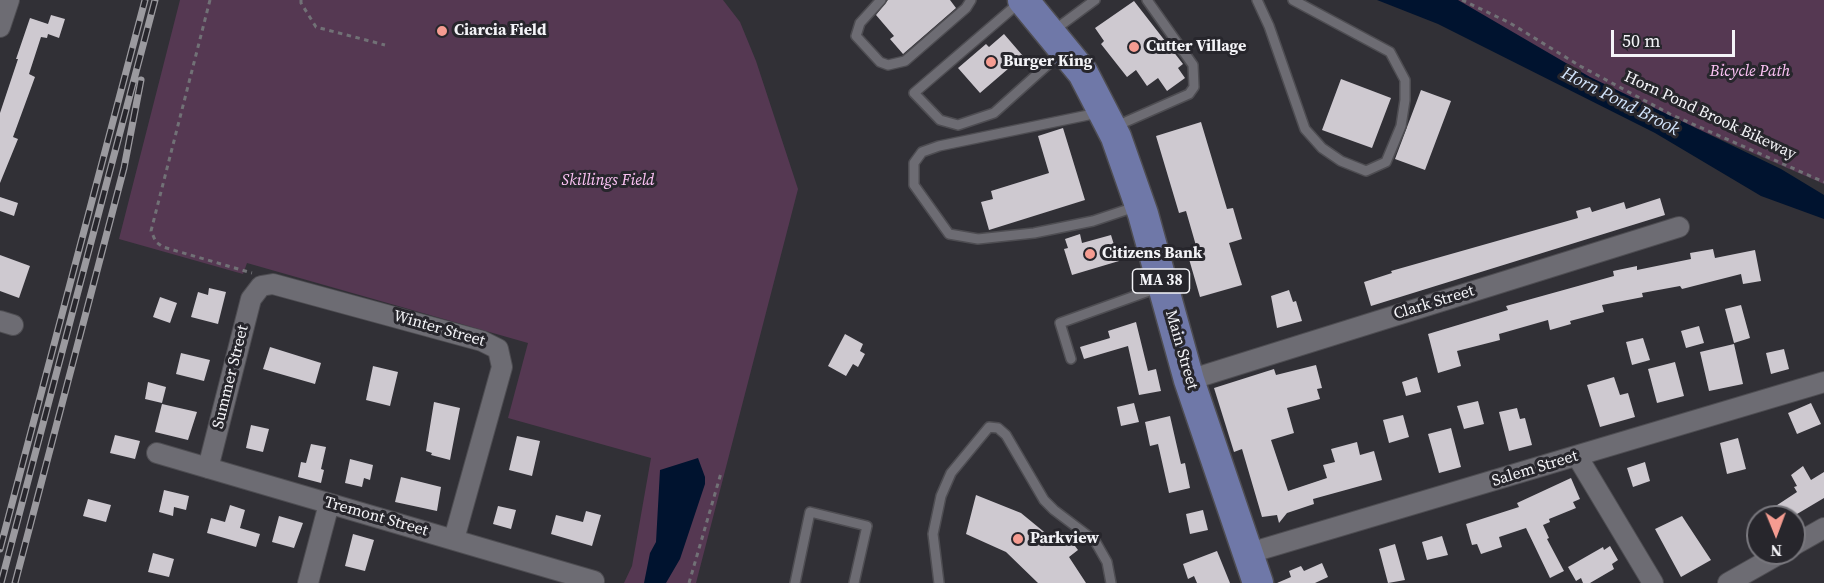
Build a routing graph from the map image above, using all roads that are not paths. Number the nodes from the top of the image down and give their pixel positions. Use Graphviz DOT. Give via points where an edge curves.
graph roads {
  1 [pos="9,0"];
  2 [pos="881,0"];
  3 [pos="971,0"];
  4 [pos="1022,0"];
  5 [pos="1095,0"];
  6 [pos="1147,0"];
  7 [pos="1257,0"];
  8 [pos="1293,0"];
  9 [pos="0,27"];
  10 [pos="1058,41"];
  11 [pos="1107,120"];
  12 [pos="1140,206"];
  13 [pos="1679,227"];
  14 [pos="1162,286"];
  15 [pos="258,288"];
  16 [pos="1071,358"];
  17 [pos="1189,380"];
  18 [pos="1824,382"];
  19 [pos="157,453"];
  20 [pos="1577,456"];
  21 [pos="208,468"];
  22 [pos="329,504"];
  23 [pos="1824,528"];
  24 [pos="1806,538"];
  25 [pos="454,539"];
  26 [pos="1246,554"];
  27 [pos="1759,565"];
  28 [pos="594,581"];
  29 [pos="308,583"];
  30 [pos="795,583"];
  31 [pos="854,583"];
  32 [pos="939,583"];
  33 [pos="1111,583"];
  34 [pos="1258,583"];
  35 [pos="1653,583"];
  36 [pos="1728,583"];
  1 -- 9 [label="street"];
  2 -- 3 [label="lane" via="860,22 856,36 880,62 888,65 905,61"];
  4 -- 10 [label="main road, Main Street / MA 38"];
  4 -- 10 [label="lane" via="914,93 940,120 958,124 994,113"];
  5 -- 10 [label="lane"];
  6 -- 11 [label="lane" via="1193,65 1194,87 1189,94"];
  7 -- 8 [label="lane" via="1305,129 1341,161 1366,171 1386,162 1401,126 1405,99 1405,80 1390,52"];
  10 -- 11 [label="main road, Main Street / MA 38" via="1083,73"];
  11 -- 12 [label="main road, Main Street / MA 38"];
  11 -- 12 [label="lane" via="939,146 922,152 914,163 914,185 949,234 978,239 1093,221"];
  12 -- 14 [label="main road, Main Street / MA 38"];
  13 -- 17 [label="street, Clark Street"];
  14 -- 16 [label="lane" via="1060,323"];
  14 -- 17 [label="main road, Main Street / MA 38"];
  15 -- 21 [label="street, Summer Street" via="250,299"];
  15 -- 25 [label="street, Winter Street" via="273,284 482,341 498,349 500,373"];
  17 -- 26 [label="main road, Main Street / MA 38"];
  18 -- 20 [label="street, Salem Street"];
  19 -- 21 [label="street, Tremont Street"];
  20 -- 26 [label="street, Salem Street"];
  20 -- 35 [label="street"];
  21 -- 22 [label="street, Tremont Street"];
  22 -- 25 [label="street, Tremont Street"];
  22 -- 29 [label="street"];
  23 -- 24 [label="street"];
  25 -- 28 [label="street, Tremont Street"];
  26 -- 34 [label="main road, Main Street / MA 38"];
  27 -- 36 [label="street"];
  30 -- 31 [label="lane" via="810,512 867,526"];
  32 -- 33 [label="lane" via="933,534 941,496 951,473 989,427 1006,435 1044,500 1095,541 1107,562"];
}
